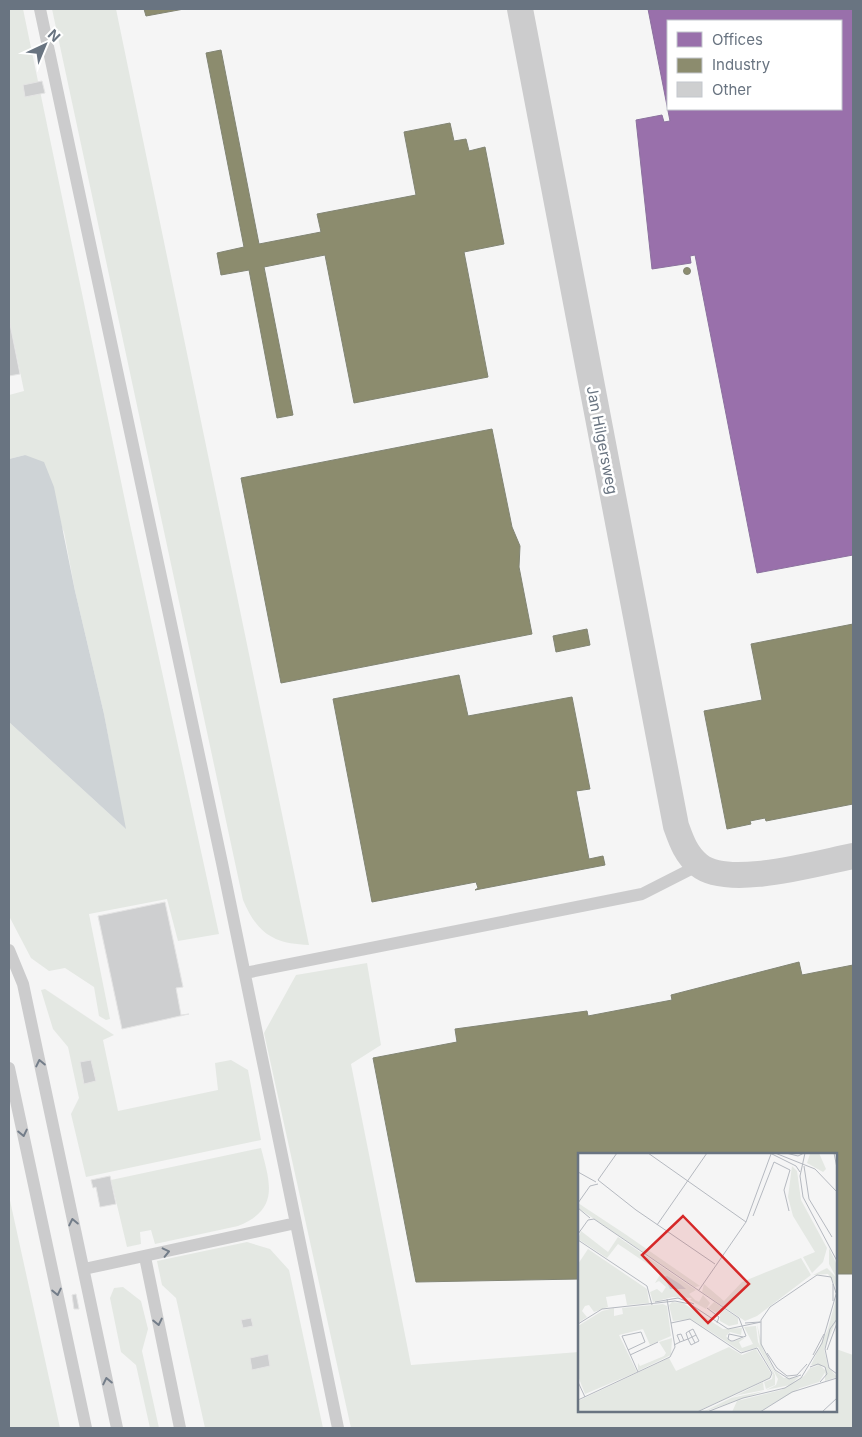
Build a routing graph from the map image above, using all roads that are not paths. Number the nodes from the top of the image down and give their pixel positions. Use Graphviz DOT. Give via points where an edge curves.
graph roads {
  1 [pos="40,9"];
  2 [pos="520,9"];
  3 [pos="853,856"];
  4 [pos="698,865"];
  5 [pos="9,950"];
  6 [pos="245,973"];
  7 [pos="9,1068"];
  8 [pos="296,1223"];
  9 [pos="144,1257"];
  10 [pos="84,1269"];
  11 [pos="86,1428"];
  12 [pos="117,1428"];
  13 [pos="180,1428"];
  14 [pos="338,1428"];
  1 -- 6 [label="lane"];
  2 -- 4 [label="street, Jan Hilgersweg" via="676,826 684,848"];
  3 -- 4 [label="street" via="748,876 712,873"];
  4 -- 6 [label="lane" via="642,894"];
  10 -- 5 [label="lane, one-way" via="23,984"];
  6 -- 8 [label="lane"];
  7 -- 11 [label="lane, one-way"];
  9 -- 8 [label="lane, one-way"];
  8 -- 14 [label="lane"];
  9 -- 10 [label="lane"];
  9 -- 13 [label="lane, one-way"];
  12 -- 10 [label="lane, one-way"];
}
